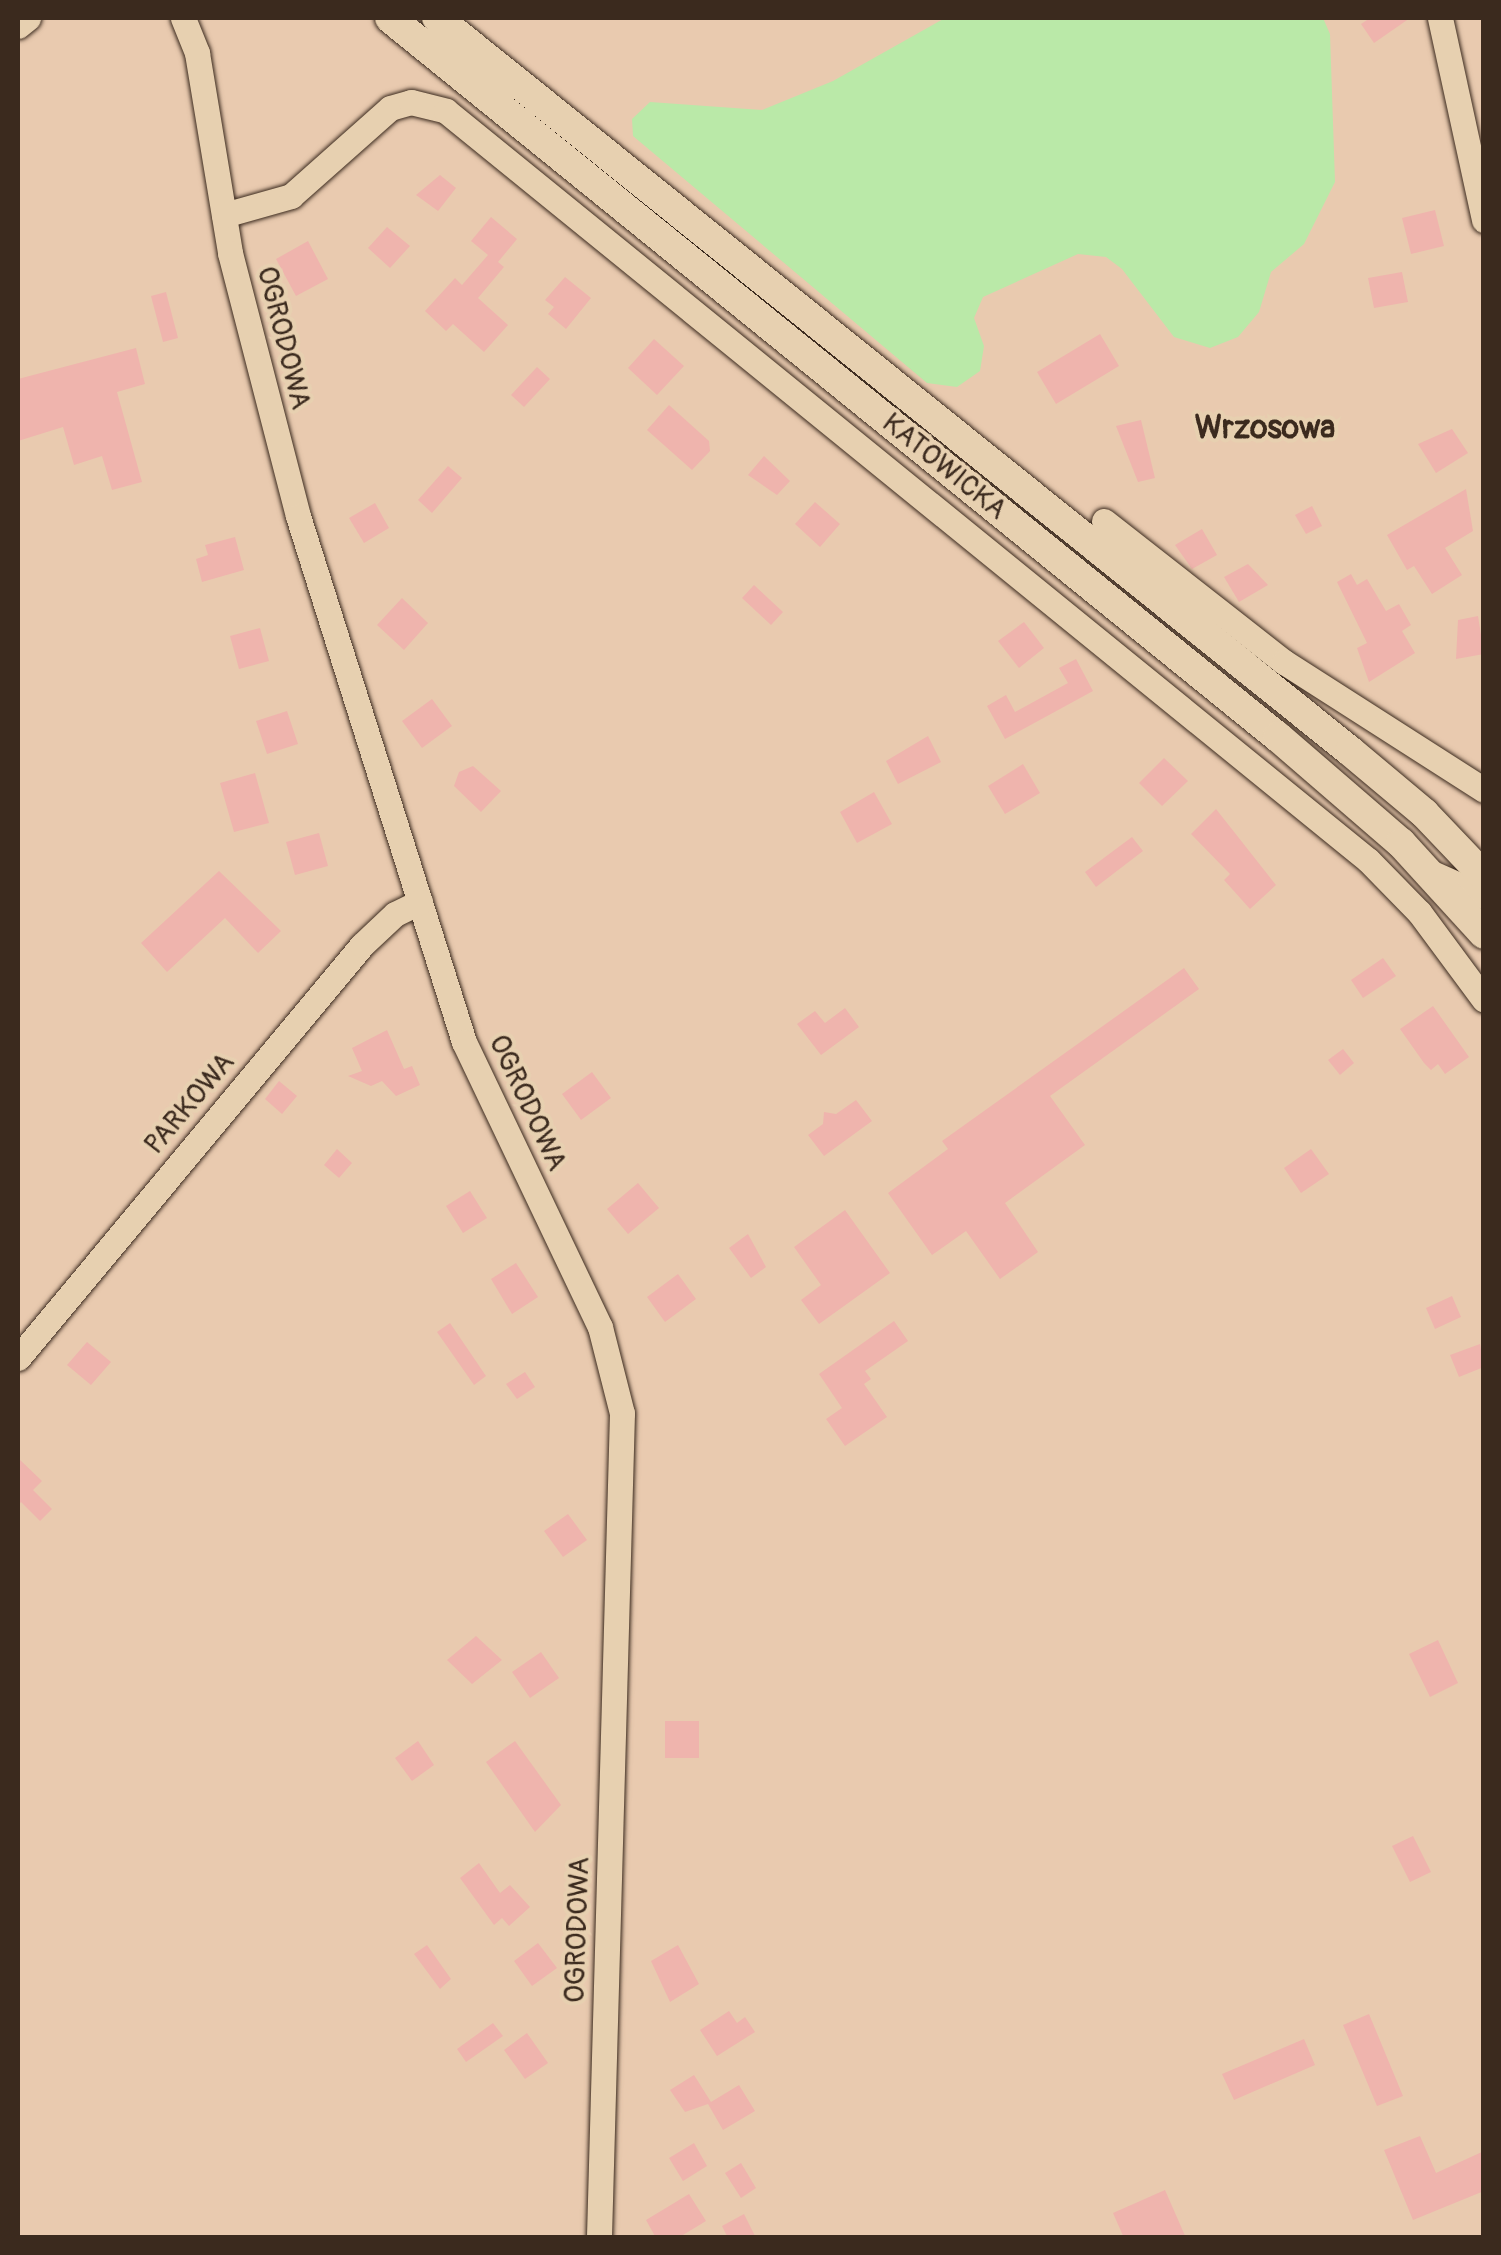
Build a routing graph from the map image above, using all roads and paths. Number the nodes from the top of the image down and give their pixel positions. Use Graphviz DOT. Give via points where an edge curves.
graph roads {
  1 [pos="28,18"];
  2 [pos="183,18"];
  3 [pos="390,18"];
  4 [pos="437,18"];
  5 [pos="1440,18"];
  6 [pos="18,26"];
  7 [pos="224,215"];
  8 [pos="1484,220"];
  9 [pos="1104,521"];
  10 [pos="1484,790"];
  11 [pos="1452,841"];
  12 [pos="1484,850"];
  13 [pos="1428,870"];
  14 [pos="1484,876"];
  15 [pos="1484,896"];
  16 [pos="420,902"];
  17 [pos="1484,934"];
  18 [pos="1484,1000"];
  19 [pos="18,1358"];
  20 [pos="599,2238"];
  1 -- 6 [label="street"];
  2 -- 7 [label="street, OGRODOWA" via="197,53"];
  3 -- 13 [label="main road, KATOWICKA" via="1278,737"];
  4 -- 11 [label="main road, KATOWICKA" via="1350,750"];
  5 -- 8 [label="street"];
  7 -- 16 [label="street, OGRODOWA" via="298,516"];
  7 -- 18 [label="street" via="290,196 390,108 411,102 446,112 1368,860 1419,912"];
  9 -- 10 [label="street" via="1284,662"];
  11 -- 12 [label="street"];
  11 -- 14 [label="main road, KATOWICKA"];
  13 -- 15 [label="street"];
  13 -- 17 [label="main road, KATOWICKA"];
  16 -- 19 [label="street, PARKOWA" via="395,914 362,945"];
  16 -- 20 [label="street, OGRODOWA" via="464,1042 600,1328 622,1413"];
}
